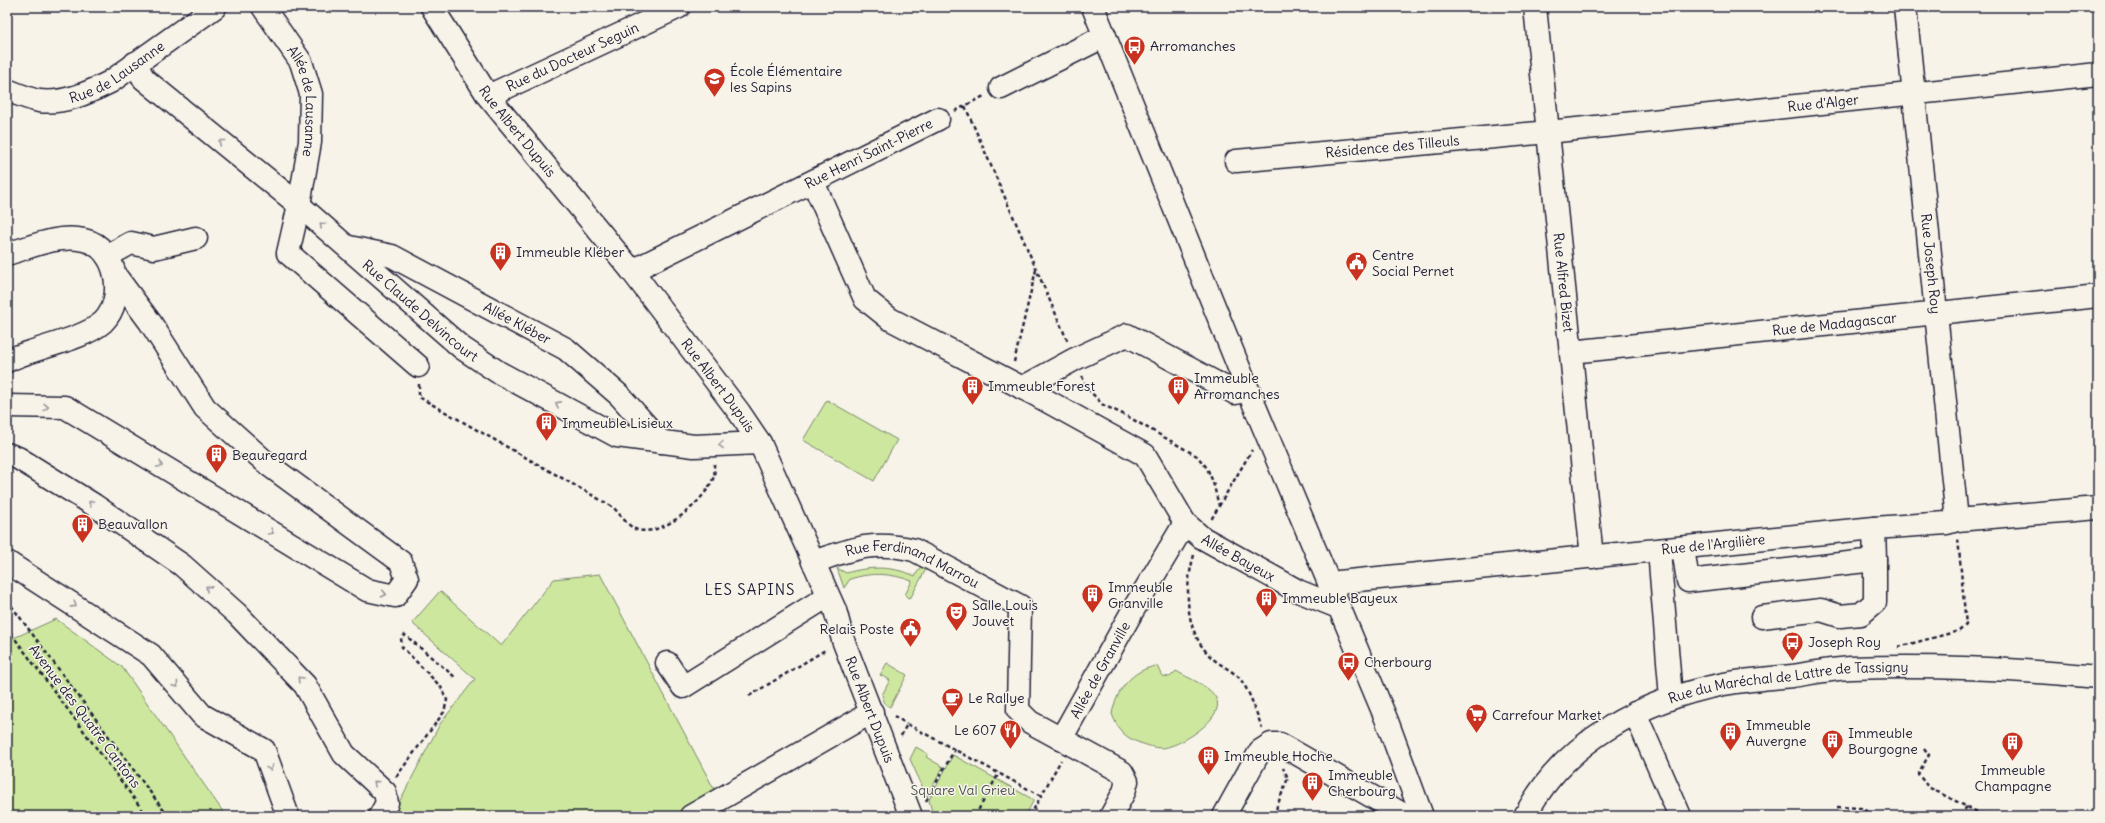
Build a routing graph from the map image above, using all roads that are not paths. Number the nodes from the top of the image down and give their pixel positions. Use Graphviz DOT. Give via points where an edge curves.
graph roads {
  1 [pos="215,7"];
  2 [pos="263,7"];
  3 [pos="432,7"];
  4 [pos="679,7"];
  5 [pos="1093,7"];
  6 [pos="1535,7"];
  7 [pos="1905,7"];
  8 [pos="1105,36"];
  9 [pos="135,63"];
  10 [pos="2098,74"];
  11 [pos="1001,88"];
  12 [pos="7,90"];
  13 [pos="1914,93"];
  14 [pos="488,96"];
  15 [pos="938,119"];
  16 [pos="1548,132"];
  17 [pos="1236,161"];
  18 [pos="813,182"];
  19 [pos="299,205"];
  20 [pos="196,238"];
  21 [pos="348,247"];
  22 [pos="7,254"];
  23 [pos="111,266"];
  24 [pos="632,271"];
  25 [pos="2098,296"];
  26 [pos="1938,313"];
  27 [pos="1571,352"];
  28 [pos="7,361"];
  29 [pos="418,366"];
  30 [pos="1014,384"];
  31 [pos="1248,390"];
  32 [pos="7,406"];
  33 [pos="661,442"];
  34 [pos="760,443"];
  35 [pos="7,454"];
  36 [pos="2098,508"];
  37 [pos="1957,520"];
  38 [pos="1874,528"];
  39 [pos="1193,530"];
  40 [pos="1684,548"];
  41 [pos="1660,550"];
  42 [pos="1592,557"];
  43 [pos="1875,560"];
  44 [pos="7,562"];
  45 [pos="813,562"];
  46 [pos="1329,583"];
  47 [pos="828,596"];
  48 [pos="1338,607"];
  49 [pos="1762,617"];
  50 [pos="667,663"];
  51 [pos="2098,677"];
  52 [pos="1671,698"];
  53 [pos="872,712"];
  54 [pos="1634,714"];
  55 [pos="1062,748"];
  56 [pos="919,809"];
  57 [pos="288,816"];
  58 [pos="380,816"];
  59 [pos="691,816"];
  60 [pos="1111,816"];
  61 [pos="1224,816"];
  62 [pos="1417,816"];
  63 [pos="1525,816"];
  64 [pos="1680,816"];
  1 -- 9 [label="street, Rue de Lausanne"];
  2 -- 19 [label="street, Allée de Lausanne" via="301,62 312,94 310,142"];
  3 -- 14 [label="street, Rue Albert Dupuis"];
  4 -- 14 [label="street, Rue du Docteur Seguin"];
  5 -- 8 [label="street"];
  6 -- 16 [label="street, Rue Alfred Bizet"];
  7 -- 13 [label="street, Rue Joseph Roy"];
  8 -- 11 [label="street"];
  8 -- 31 [label="street"];
  9 -- 12 [label="street, Rue de Lausanne" via="110,82 73,98 39,101"];
  19 -- 9 [label="street, Rue Claude Delvincourt, one-way" via="144,79"];
  10 -- 13 [label="street, Rue d'Alger"];
  13 -- 16 [label="street, Rue d'Alger"];
  13 -- 26 [label="street, Rue Joseph Roy"];
  14 -- 24 [label="street, Rue Albert Dupuis"];
  15 -- 18 [label="street, Rue Henri Saint-Pierre"];
  16 -- 17 [label="street, Résidence des Tilleuls"];
  16 -- 27 [label="street, Rue Alfred Bizet"];
  18 -- 24 [label="street, Rue Henri Saint-Pierre"];
  18 -- 30 [label="street" via="865,299 890,319"];
  21 -- 19 [label="street, Rue Claude Delvincourt, one-way"];
  19 -- 29 [label="street, Allée de Lausanne" via="288,253"];
  20 -- 23 [label="street" via="154,248 131,243"];
  33 -- 21 [label="street, Rue Claude Delvincourt, one-way" via="617,436 498,372 462,348"];
  21 -- 33 [label="street, Allée Kléber" via="392,256 566,349 619,395"];
  22 -- 23 [label="street" via="62,238 84,240 97,245"];
  23 -- 28 [label="street" via="117,288 111,311 94,329"];
  32 -- 23 [label="street, one-way" via="65,407 367,590 396,596 406,579 401,562 270,466 205,408"];
  24 -- 34 [label="street, Rue Albert Dupuis" via="740,412"];
  25 -- 26 [label="street, Rue de Madagascar"];
  26 -- 27 [label="street, Rue de Madagascar"];
  26 -- 37 [label="street, Rue Joseph Roy"];
  27 -- 42 [label="street, Rue Alfred Bizet"];
  30 -- 31 [label="street" via="1127,336 1235,393"];
  30 -- 39 [label="street" via="1145,455"];
  31 -- 46 [label="street"];
  34 -- 33 [label="street, Rue Claude Delvincourt, one-way" via="694,446"];
  34 -- 45 [label="street, Rue Albert Dupuis"];
  58 -- 35 [label="street, one-way" via="387,803 385,792 344,754 305,685 237,614 182,565 100,509 18,458"];
  36 -- 37 [label="street, Rue de l'Argilière"];
  37 -- 38 [label="street, Rue de l'Argilière" via="1947,523"];
  38 -- 40 [label="street, Rue de l'Argilière"];
  38 -- 43 [label="street"];
  39 -- 48 [label="street, Allée Bayeux" via="1298,591"];
  39 -- 55 [label="street, Allée de Granville" via="1133,610"];
  40 -- 41 [label="street, Rue de l'Argilière"];
  40 -- 43 [label="street" via="1688,582"];
  41 -- 42 [label="street, Rue de l'Argilière"];
  41 -- 52 [label="street"];
  42 -- 46 [label="street, Rue de l'Argilière"];
  43 -- 49 [label="street" via="1875,602 1861,614 1840,616 1821,610"];
  44 -- 57 [label="street, one-way" via="151,655 202,715 264,750"];
  45 -- 47 [label="street, Rue Albert Dupuis"];
  45 -- 55 [label="street, Rue Ferdinand Marrou" via="861,546 896,546 914,550 1020,606 1018,710"];
  46 -- 48 [label="street"];
  47 -- 50 [label="street" via="683,687"];
  47 -- 53 [label="street, Rue Albert Dupuis"];
  48 -- 62 [label="street" via="1386,721"];
  51 -- 52 [label="street, Rue du Maréchal de Lattre de Tassigny" via="1994,668 1850,668 1725,684"];
  52 -- 54 [label="street, Rue du Maréchal de Lattre de Tassigny"];
  53 -- 56 [label="street, Rue Albert Dupuis" via="889,758"];
  53 -- 59 [label="street"];
  54 -- 63 [label="street, Rue du Maréchal de Lattre de Tassigny" via="1596,736 1574,753 1539,791"];
  54 -- 64 [label="street"];
  55 -- 60 [label="street, Rue Ferdinand Marrou" via="1122,772 1127,781"];
  61 -- 62 [label="street" via="1260,751 1271,744 1280,744"];
}
